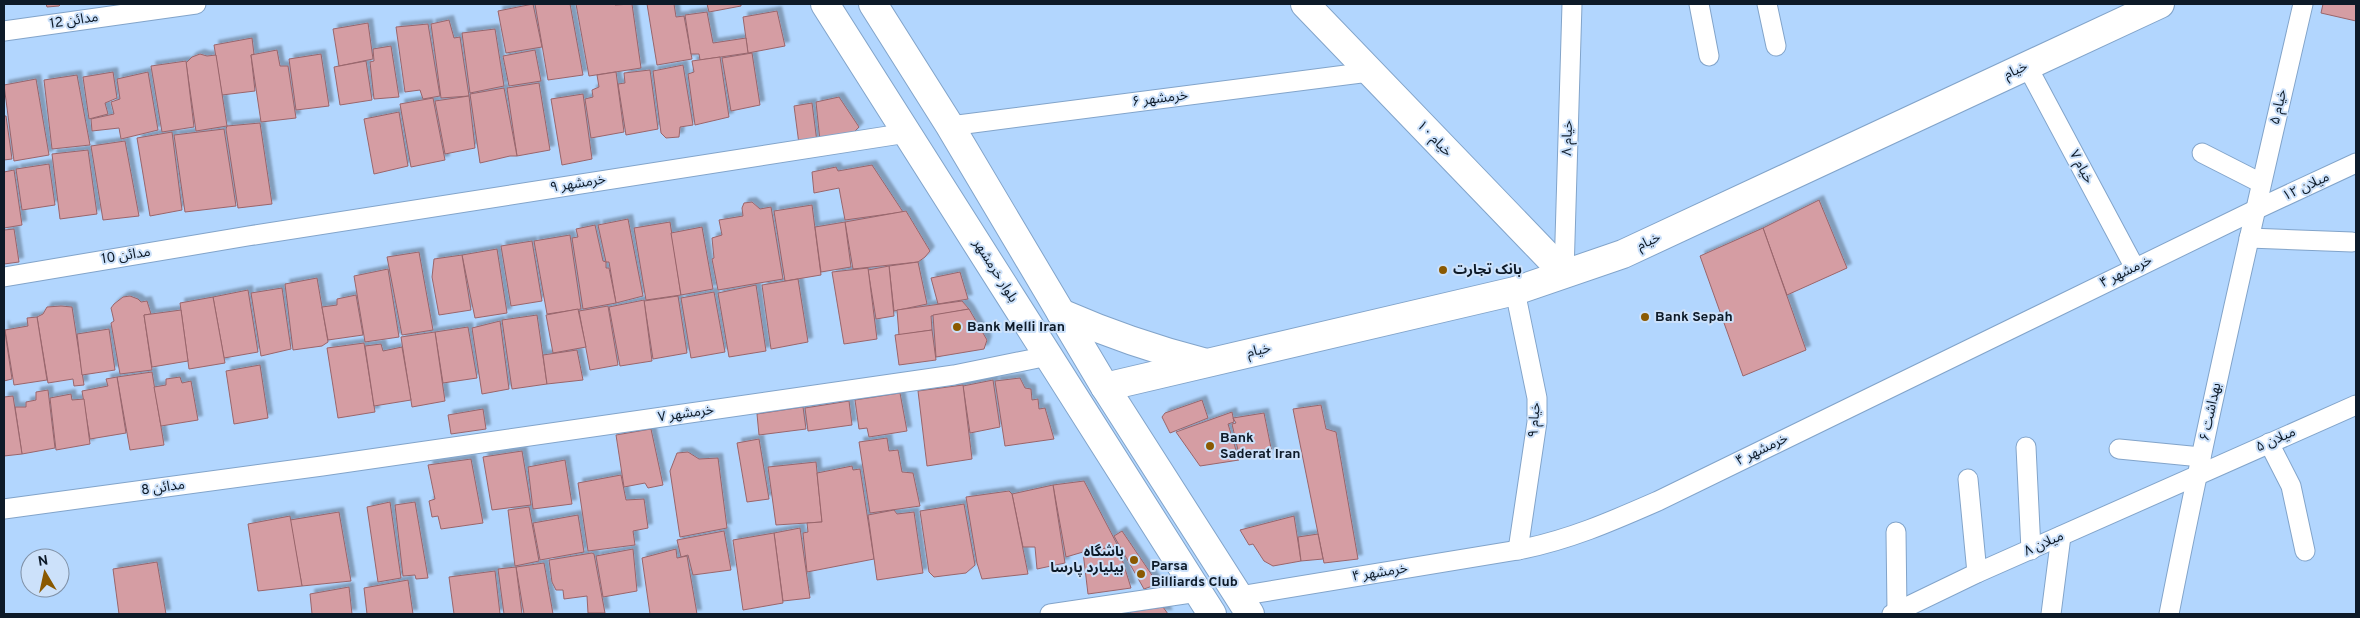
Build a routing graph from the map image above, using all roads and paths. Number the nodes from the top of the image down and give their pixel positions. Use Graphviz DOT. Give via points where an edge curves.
graph roads {
  1 [pos="196,4"];
  2 [pos="825,4"];
  3 [pos="873,4"];
  4 [pos="1305,4"];
  5 [pos="1572,4"];
  6 [pos="1699,4"];
  7 [pos="1767,4"];
  8 [pos="2303,4"];
  9 [pos="2148,6"];
  10 [pos="4,31"];
  11 [pos="1776,46"];
  12 [pos="1709,56"];
  13 [pos="2028,66"];
  14 [pos="1369,72"];
  15 [pos="950,126"];
  16 [pos="907,133"];
  17 [pos="2202,153"];
  18 [pos="2356,163"];
  19 [pos="2261,183"];
  20 [pos="2255,210"];
  21 [pos="248,236"];
  22 [pos="2249,238"];
  23 [pos="2352,242"];
  24 [pos="2135,268"];
  25 [pos="1564,273"];
  26 [pos="4,277"];
  27 [pos="1515,291"];
  28 [pos="1061,312"];
  29 [pos="1048,356"];
  30 [pos="1207,363"];
  31 [pos="1105,387"];
  32 [pos="2356,405"];
  33 [pos="2269,444"];
  34 [pos="2026,447"];
  35 [pos="2119,449"];
  36 [pos="2201,456"];
  37 [pos="322,466"];
  38 [pos="2196,476"];
  39 [pos="1968,478"];
  40 [pos="4,510"];
  41 [pos="1896,532"];
  42 [pos="2061,536"];
  43 [pos="1518,550"];
  44 [pos="2031,550"];
  45 [pos="2305,551"];
  46 [pos="1977,573"];
  47 [pos="1205,603"];
  48 [pos="1244,605"];
  49 [pos="1895,613"];
  50 [pos="1050,614"];
  51 [pos="2051,614"];
  52 [pos="2170,614"];
  1 -- 10 [label="street, مدائن 12"];
  2 -- 16 [label="main road, بلوار خرمشهر"];
  3 -- 15 [label="main road"];
  4 -- 14 [label="main road, خیام ۱۰"];
  5 -- 25 [label="street, خیام ۸"];
  6 -- 12 [label="street"];
  7 -- 11 [label="street"];
  8 -- 19 [label="street, خیام ۵"];
  9 -- 13 [label="main road, خیام"];
  13 -- 24 [label="street, خیام ۷"];
  13 -- 25 [label="main road, خیام" via="1623,254"];
  14 -- 15 [label="street, خرمشهر ۶"];
  14 -- 25 [label="main road, خیام ۱۰"];
  15 -- 28 [label="main road"];
  16 -- 21 [label="street, خرمشهر ۹"];
  16 -- 29 [label="main road, بلوار خرمشهر"];
  17 -- 19 [label="street"];
  18 -- 20 [label="street, میلان ۱۲"];
  19 -- 20 [label="street, خیام ۵"];
  20 -- 22 [label="street, بهداشت ۶"];
  20 -- 24 [label="street, خرمشهر ۴"];
  21 -- 26 [label="street, مدائن 10"];
  22 -- 23 [label="street"];
  22 -- 36 [label="street, بهداشت ۶"];
  24 -- 43 [label="street, خرمشهر ۴" via="1658,501 1556,543"];
  25 -- 27 [label="main road, خیام"];
  27 -- 30 [label="main road, خیام"];
  27 -- 43 [label="street, خیام ۹" via="1537,398 1537,422"];
  28 -- 30 [label="main road" via="1148,348"];
  28 -- 31 [label="main road"];
  29 -- 37 [label="street, خرمشهر ۷" via="954,375"];
  29 -- 47 [label="main road, بلوار خرمشهر"];
  30 -- 31 [label="main road, خیام"];
  31 -- 48 [label="main road"];
  32 -- 33 [label="street, میلان ۵"];
  33 -- 38 [label="street, میلان ۵"];
  33 -- 45 [label="street" via="2291,486"];
  34 -- 44 [label="street"];
  35 -- 36 [label="street"];
  36 -- 38 [label="street, بهداشت ۶"];
  37 -- 40 [label="street, مدائن 8"];
  38 -- 42 [label="street, میلان ۸"];
  38 -- 52 [label="street, بهداشت ۶"];
  39 -- 46 [label="street"];
  41 -- 49 [label="street"];
  42 -- 44 [label="street, میلان ۸"];
  42 -- 51 [label="street"];
  43 -- 48 [label="street, خرمشهر ۴"];
  44 -- 46 [label="street, میلان ۸"];
  46 -- 49 [label="street, میلان ۸"];
  47 -- 50 [label="street"];
}
